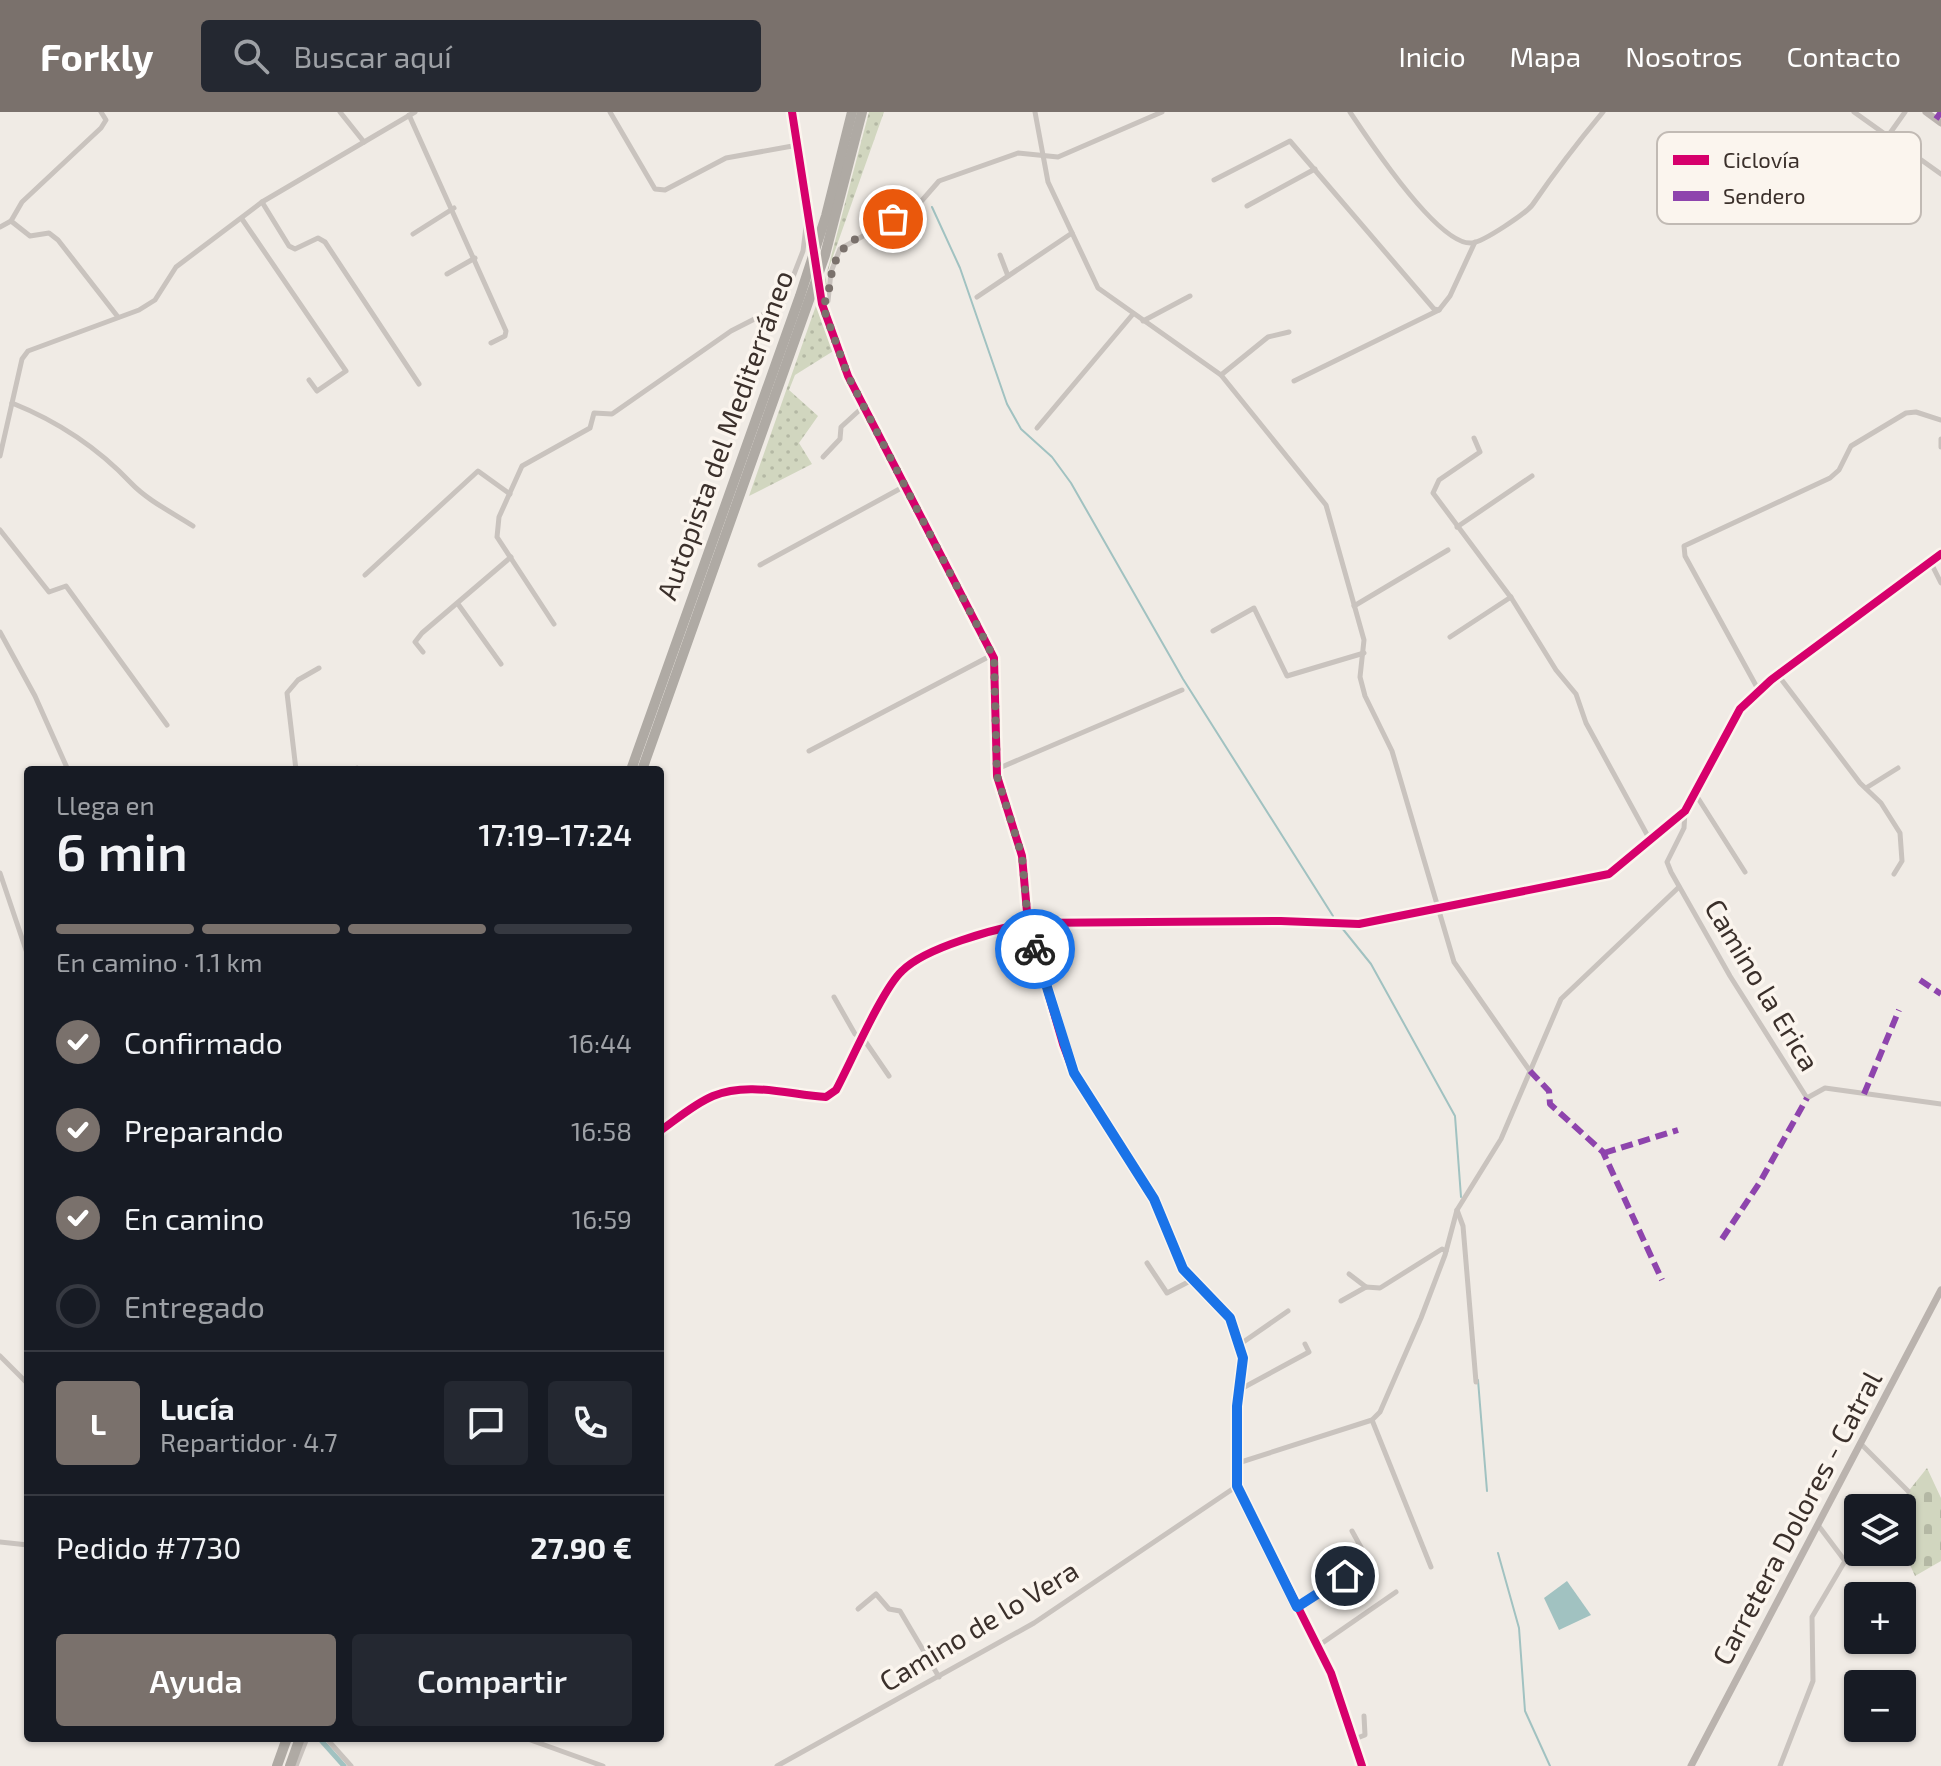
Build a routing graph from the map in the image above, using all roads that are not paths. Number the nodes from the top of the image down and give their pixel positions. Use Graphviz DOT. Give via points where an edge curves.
graph roads {
  1 [pos="101,112"];
  2 [pos="340,112"];
  3 [pos="610,112"];
  4 [pos="792,112"];
  5 [pos="852,112"];
  6 [pos="862,112"];
  7 [pos="1035,112"];
  8 [pos="1350,112"];
  9 [pos="1603,112"];
  10 [pos="1854,112"];
  11 [pos="1905,112"];
  12 [pos="1926,112"];
  13 [pos="1157,113"];
  14 [pos="412,114"];
  15 [pos="1939,118"];
  16 [pos="1882,132"];
  17 [pos="1891,132"];
  18 [pos="364,142"];
  19 [pos="798,145"];
  20 [pos="1043,155"];
  21 [pos="1921,160"];
  22 [pos="1315,169"];
  23 [pos="1941,174"];
  24 [pos="1214,180"];
  25 [pos="262,202"];
  26 [pos="1247,206"];
  27 [pos="454,208"];
  28 [pos="808,211"];
  29 [pos="242,219"];
  30 [pos="11,221"];
  31 [pos="0,227"];
  32 [pos="813,233"];
  33 [pos="1072,233"];
  34 [pos="413,234"];
  35 [pos="1475,242"];
  36 [pos="1000,255"];
  37 [pos="475,258"];
  38 [pos="447,274"];
  39 [pos="1008,276"];
  40 [pos="820,294"];
  41 [pos="1190,296"];
  42 [pos="977,297"];
  43 [pos="822,304"];
  44 [pos="1439,310"];
  45 [pos="1133,314"];
  46 [pos="118,317"];
  47 [pos="1143,321"];
  48 [pos="1289,332"];
  49 [pos="491,343"];
  50 [pos="1221,375"];
  51 [pos="309,380"];
  52 [pos="1294,381"];
  53 [pos="419,384"];
  54 [pos="12,403"];
  55 [pos="864,406"];
  56 [pos="1941,420"];
  57 [pos="3,425"];
  58 [pos="1037,428"];
  59 [pos="1474,438"];
  60 [pos="1941,439"];
  61 [pos="1941,447"];
  62 [pos="0,456"];
  63 [pos="823,457"];
  64 [pos="1532,476"];
  65 [pos="905,486"];
  66 [pos="510,494"];
  67 [pos="193,526"];
  68 [pos="1457,527"];
  69 [pos="0,530"];
  70 [pos="1448,550"];
  71 [pos="510,554"];
  72 [pos="1941,554"];
  73 [pos="1930,561"];
  74 [pos="760,565"];
  75 [pos="365,575"];
  76 [pos="1941,583"];
  77 [pos="1511,597"];
  78 [pos="458,604"];
  79 [pos="1354,606"];
  80 [pos="554,624"];
  81 [pos="1213,631"];
  82 [pos="0,632"];
  83 [pos="1450,637"];
  84 [pos="423,652"];
  85 [pos="1364,653"];
  86 [pos="992,655"];
  87 [pos="501,664"];
  88 [pos="319,668"];
  89 [pos="1778,675"];
  90 [pos="1182,690"];
  91 [pos="1759,691"];
  92 [pos="167,725"];
  93 [pos="809,751"];
  94 [pos="66,766"];
  95 [pos="296,766"];
  96 [pos="632,766"];
  97 [pos="643,766"];
  98 [pos="1898,768"];
  99 [pos="997,769"];
  100 [pos="1866,788"];
  101 [pos="1696,795"];
  102 [pos="1685,811"];
  103 [pos="1650,840"];
  104 [pos="1745,872"];
  105 [pos="0,873"];
  106 [pos="1894,874"];
  107 [pos="1679,887"];
  108 [pos="1439,911"];
  109 [pos="1028,923"];
  110 [pos="24,944"];
  111 [pos="834,997"];
  112 [pos="863,1039"];
  113 [pos="1530,1071"];
  114 [pos="889,1076"];
  115 [pos="1941,1104"];
  116 [pos="664,1128"];
  117 [pos="1457,1210"];
  118 [pos="1446,1251"];
  119 [pos="1147,1263"];
  120 [pos="1349,1274"];
  121 [pos="1192,1280"];
  122 [pos="1366,1287"];
  123 [pos="1941,1290"];
  124 [pos="1341,1301"];
  125 [pos="1288,1311"];
  126 [pos="1305,1344"];
  127 [pos="1239,1345"];
  128 [pos="0,1356"];
  129 [pos="24,1380"];
  130 [pos="1476,1382"];
  131 [pos="1239,1390"];
  132 [pos="1372,1420"];
  133 [pos="1860,1444"];
  134 [pos="1238,1463"];
  135 [pos="1237,1486"];
  136 [pos="1908,1491"];
  137 [pos="1818,1525"];
  138 [pos="1352,1531"];
  139 [pos="0,1542"];
  140 [pos="24,1545"];
  141 [pos="1431,1567"];
  142 [pos="1396,1592"];
  143 [pos="1297,1607"];
  144 [pos="858,1609"];
  145 [pos="1318,1646"];
  146 [pos="939,1677"];
  147 [pos="1364,1716"];
  148 [pos="1352,1740"];
  149 [pos="286,1742"];
  150 [pos="299,1742"];
  151 [pos="305,1742"];
  152 [pos="330,1742"];
  153 [pos="536,1742"];
  154 [pos="277,1766"];
  155 [pos="290,1766"];
  156 [pos="296,1766"];
  157 [pos="351,1766"];
  158 [pos="603,1766"];
  159 [pos="777,1766"];
  160 [pos="1362,1766"];
  161 [pos="1691,1766"];
  162 [pos="1780,1766"];
  1 -- 30 [label="street" via="106,120 101,128 22,202"];
  2 -- 18 [label="street"];
  3 -- 19 [label="street" via="655,189 665,190 726,158"];
  4 -- 19 [label="street"];
  5 -- 96 [label="highway, Autopista del Mediterráneo" via="800,296"];
  6 -- 97 [label="highway, Autopista del Mediterráneo" via="825,255"];
  7 -- 20 [label="street"];
  8 -- 35 [label="street" via="1402,189 1457,239"];
  9 -- 35 [label="street" via="1532,206"];
  10 -- 16 [label="street"];
  11 -- 17 [label="street"];
  12 -- 15 [label="street"];
  13 -- 20 [label="street" via="1058,157"];
  14 -- 18 [label="street"];
  14 -- 27 [label="street"];
  18 -- 25 [label="street"];
  19 -- 28 [label="street"];
  20 -- 33 [label="street" via="1048,182"];
  20 -- 43 [label="street" via="1018,153 939,181 918,205 840,249 828,299"];
  21 -- 23 [label="street"];
  22 -- 24 [label="street" via="1290,141"];
  22 -- 26 [label="street"];
  22 -- 44 [label="street"];
  25 -- 29 [label="street"];
  25 -- 53 [label="street" via="289,246 295,249 318,238 325,242"];
  27 -- 34 [label="street"];
  27 -- 37 [label="street"];
  28 -- 32 [label="street"];
  28 -- 66 [label="street" via="799,262 782,305 731,331 612,414 594,413 590,428 522,466"];
  29 -- 46 [label="street" via="176,267 155,300"];
  29 -- 51 [label="street" via="346,371 317,391"];
  30 -- 31 [label="street"];
  30 -- 46 [label="street" via="30,236 49,233 58,240"];
  33 -- 39 [label="street"];
  33 -- 45 [label="street" via="1098,288"];
  35 -- 44 [label="street"];
  36 -- 39 [label="street"];
  37 -- 38 [label="street"];
  37 -- 49 [label="street" via="506,331"];
  39 -- 42 [label="street"];
  40 -- 43 [label="street"];
  41 -- 47 [label="street"];
  43 -- 55 [label="street"];
  44 -- 52 [label="street"];
  45 -- 47 [label="street"];
  45 -- 58 [label="street"];
  46 -- 54 [label="street" via="28,351"];
  47 -- 50 [label="street"];
  48 -- 50 [label="street" via="1268,337"];
  50 -- 79 [label="street" via="1326,505"];
  54 -- 57 [label="street"];
  54 -- 67 [label="street" via="58,425"];
  55 -- 63 [label="street" via="841,427 840,439"];
  55 -- 65 [label="street"];
  56 -- 91 [label="street" via="1906,413 1851,446 1830,478 1684,546"];
  57 -- 62 [label="street"];
  59 -- 68 [label="street" via="1480,452 1439,480 1433,493"];
  60 -- 61 [label="street"];
  64 -- 68 [label="street"];
  65 -- 74 [label="street"];
  65 -- 86 [label="street"];
  66 -- 71 [label="street" via="496,530"];
  66 -- 75 [label="street" via="478,471"];
  68 -- 77 [label="street"];
  69 -- 92 [label="street" via="49,592 66,586"];
  70 -- 79 [label="street"];
  71 -- 78 [label="street" via="505,565"];
  71 -- 80 [label="street"];
  72 -- 73 [label="street"];
  73 -- 76 [label="street"];
  73 -- 89 [label="street"];
  77 -- 83 [label="street"];
  77 -- 103 [label="street" via="1576,694 1586,723"];
  78 -- 84 [label="street" via="415,642"];
  78 -- 87 [label="street"];
  79 -- 85 [label="street"];
  81 -- 85 [label="street" via="1254,608 1287,676"];
  82 -- 94 [label="street"];
  85 -- 108 [label="street" via="1360,677 1365,696 1392,751"];
  86 -- 93 [label="street"];
  86 -- 99 [label="street"];
  88 -- 95 [label="street" via="287,693"];
  89 -- 91 [label="street"];
  89 -- 100 [label="street"];
  90 -- 99 [label="street"];
  91 -- 101 [label="street" via="1740,709"];
  98 -- 100 [label="street"];
  99 -- 109 [label="street" via="1022,856"];
  100 -- 106 [label="street" via="1900,833 1902,861"];
  101 -- 102 [label="street"];
  101 -- 104 [label="street"];
  102 -- 103 [label="street"];
  102 -- 107 [label="street, Camino la Erica" via="1684,828 1667,862"];
  103 -- 108 [label="street" via="1609,874"];
  105 -- 110 [label="street"];
  107 -- 113 [label="street" via="1561,999"];
  107 -- 115 [label="street, Camino la Erica" via="1807,1098 1825,1088"];
  108 -- 109 [label="street" via="1359,924"];
  108 -- 113 [label="street" via="1454,962"];
  109 -- 112 [label="street" via="1001,927 925,956 901,971"];
  109 -- 121 [label="street" via="1074,1073 1154,1199"];
  111 -- 112 [label="street"];
  112 -- 114 [label="street"];
  112 -- 116 [label="street" via="836,1090 826,1097 783,1090 727,1092 702,1101"];
  113 -- 117 [label="street" via="1495,1149"];
  117 -- 118 [label="street"];
  117 -- 130 [label="street" via="1463,1226"];
  118 -- 122 [label="street" via="1380,1288"];
  118 -- 132 [label="street" via="1400,1375"];
  119 -- 121 [label="street" via="1167,1293"];
  120 -- 122 [label="street"];
  121 -- 127 [label="street" via="1230,1318"];
  122 -- 124 [label="street"];
  123 -- 133 [label="street, Carretera Dolores - Catral"];
  125 -- 127 [label="street"];
  126 -- 131 [label="street" via="1309,1352"];
  127 -- 131 [label="street"];
  128 -- 129 [label="street"];
  131 -- 134 [label="street"];
  132 -- 134 [label="street"];
  132 -- 141 [label="street"];
  133 -- 136 [label="street"];
  133 -- 137 [label="street, Carretera Dolores - Catral"];
  134 -- 135 [label="street"];
  135 -- 143 [label="street"];
  135 -- 146 [label="street, Camino de lo Vera" via="1034,1623"];
  137 -- 161 [label="street, Carretera Dolores - Catral"];
  137 -- 162 [label="street" via="1845,1561 1812,1617 1813,1681"];
  138 -- 143 [label="street" via="1368,1560"];
  139 -- 140 [label="street"];
  142 -- 145 [label="street"];
  143 -- 145 [label="street"];
  144 -- 146 [label="street" via="876,1594 889,1609 900,1611"];
  145 -- 148 [label="street"];
  146 -- 159 [label="street, Camino de lo Vera"];
  147 -- 148 [label="street" via="1365,1735"];
  148 -- 160 [label="street"];
  149 -- 154 [label="highway"];
  150 -- 155 [label="highway"];
  151 -- 156 [label="street"];
  152 -- 157 [label="street"];
  153 -- 158 [label="street"];
}
